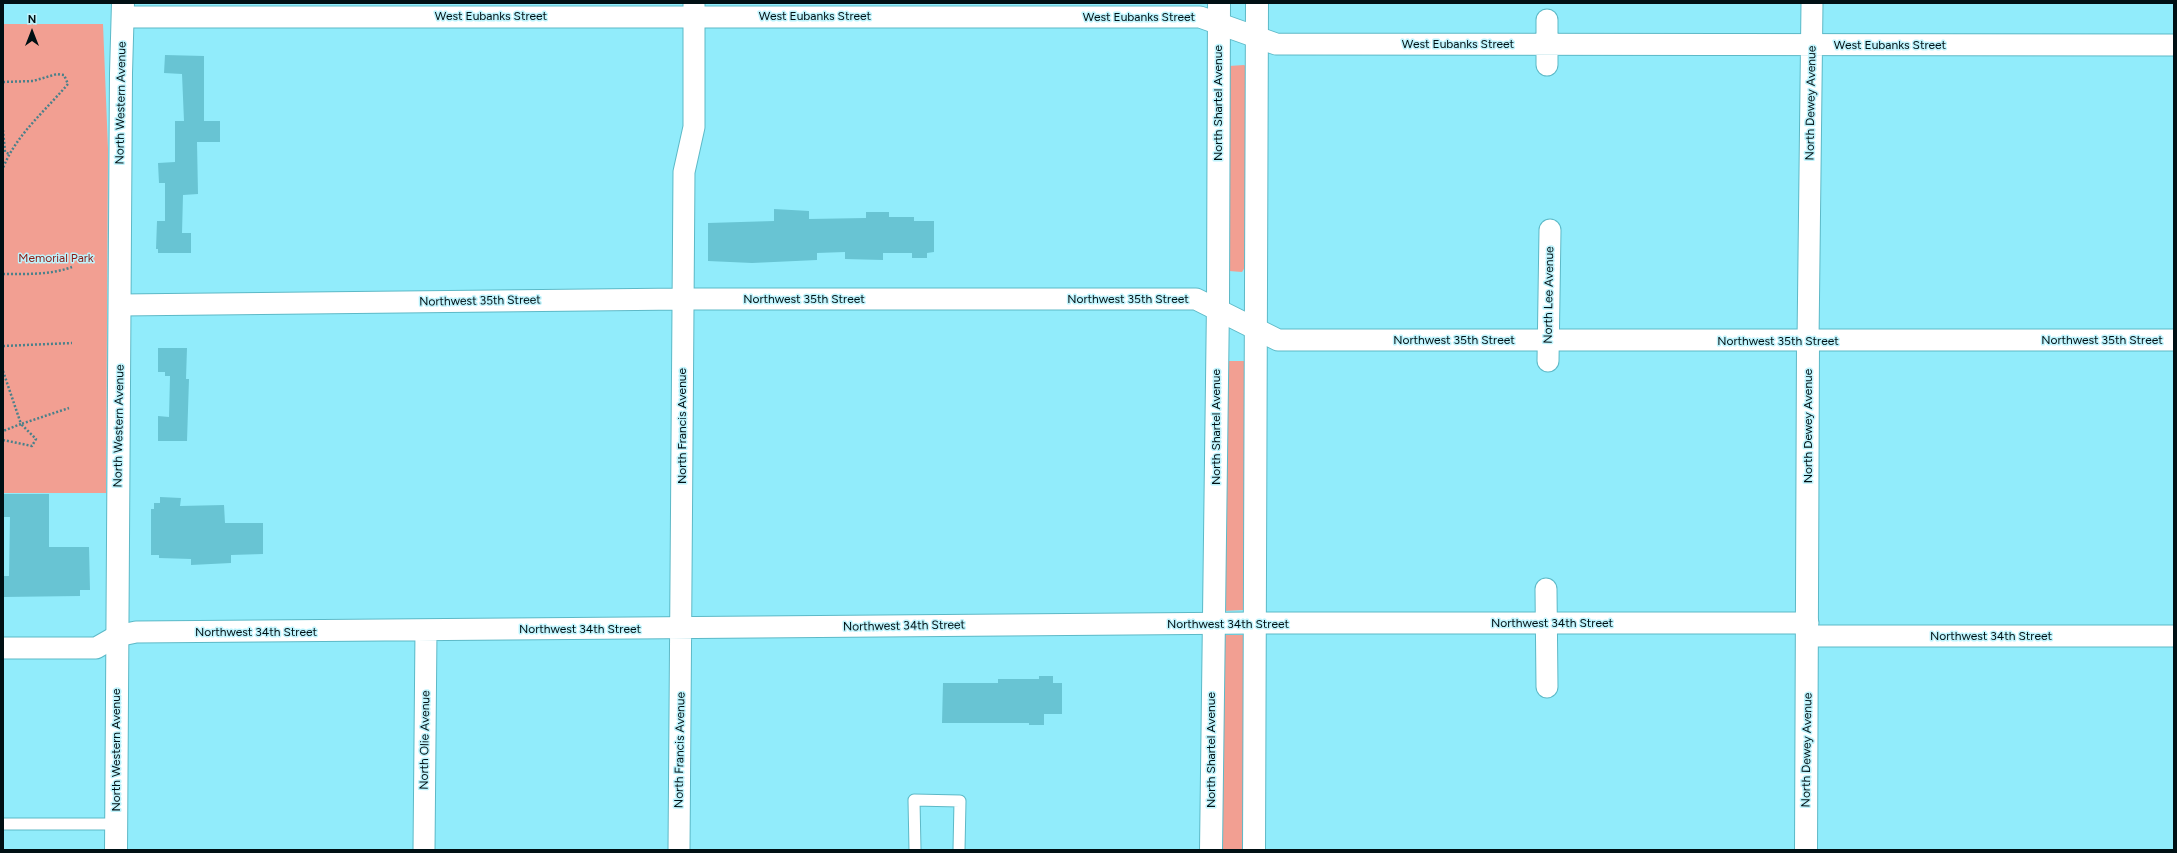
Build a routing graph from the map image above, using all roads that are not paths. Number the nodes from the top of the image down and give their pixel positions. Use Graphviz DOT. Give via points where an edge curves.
graph roads {
  1 [pos="1257,3"];
  2 [pos="1812,3"];
  3 [pos="694,9"];
  4 [pos="123,10"];
  5 [pos="1219,13"];
  6 [pos="1547,20"];
  7 [pos="1257,37"];
  8 [pos="1547,44"];
  9 [pos="1812,44"];
  10 [pos="2174,44"];
  11 [pos="1547,65"];
  12 [pos="1550,230"];
  13 [pos="682,299"];
  14 [pos="121,305"];
  15 [pos="1218,310"];
  16 [pos="1255,328"];
  17 [pos="1548,340"];
  18 [pos="2174,340"];
  19 [pos="1808,341"];
  20 [pos="1548,361"];
  21 [pos="1546,589"];
  22 [pos="1254,623"];
  23 [pos="1546,623"];
  24 [pos="1214,624"];
  25 [pos="681,628"];
  26 [pos="1808,629"];
  27 [pos="426,630"];
  28 [pos="117,636"];
  29 [pos="2174,636"];
  30 [pos="3,648"];
  31 [pos="1546,687"];
  32 [pos="3,824"];
  33 [pos="116,824"];
  34 [pos="116,850"];
  35 [pos="424,850"];
  36 [pos="678,850"];
  37 [pos="914,850"];
  38 [pos="959,850"];
  39 [pos="1211,850"];
  40 [pos="1254,850"];
  41 [pos="1806,850"];
  1 -- 7 [label="street"];
  2 -- 9 [label="street, North Dewey Avenue"];
  3 -- 4 [label="street, West Eubanks Street"];
  3 -- 5 [label="street, West Eubanks Street" via="1200,16"];
  3 -- 13 [label="street, North Francis Avenue" via="694,127 684,164"];
  4 -- 14 [label="street, North Western Avenue"];
  5 -- 7 [label="street, West Eubanks Street"];
  5 -- 15 [label="street, North Shartel Avenue"];
  6 -- 8 [label="street"];
  7 -- 8 [label="street, West Eubanks Street" via="1276,44"];
  7 -- 16 [label="street"];
  8 -- 9 [label="street, West Eubanks Street"];
  8 -- 11 [label="street"];
  9 -- 10 [label="street, West Eubanks Street"];
  9 -- 19 [label="street, North Dewey Avenue"];
  12 -- 17 [label="street, North Lee Avenue"];
  13 -- 14 [label="street, Northwest 35th Street"];
  13 -- 15 [label="street, Northwest 35th Street" via="1196,299"];
  13 -- 25 [label="street, North Francis Avenue"];
  14 -- 28 [label="street, North Western Avenue"];
  15 -- 16 [label="street, Northwest 35th Street"];
  15 -- 24 [label="street, North Shartel Avenue"];
  16 -- 17 [label="street, Northwest 35th Street" via="1278,340"];
  16 -- 22 [label="street"];
  17 -- 19 [label="street, Northwest 35th Street"];
  17 -- 20 [label="street, North Lee Avenue"];
  18 -- 19 [label="street, Northwest 35th Street"];
  19 -- 26 [label="street, North Dewey Avenue"];
  21 -- 23 [label="street"];
  22 -- 23 [label="street, Northwest 34th Street"];
  22 -- 24 [label="street, Northwest 34th Street"];
  22 -- 40 [label="street"];
  23 -- 26 [label="street, Northwest 34th Street"];
  23 -- 31 [label="street"];
  24 -- 25 [label="street, Northwest 34th Street"];
  24 -- 39 [label="street, North Shartel Avenue"];
  25 -- 27 [label="street, Northwest 34th Street"];
  25 -- 36 [label="street, North Francis Avenue"];
  26 -- 29 [label="street, Northwest 34th Street"];
  26 -- 41 [label="street, North Dewey Avenue"];
  27 -- 28 [label="street, Northwest 34th Street" via="136,632"];
  27 -- 35 [label="street, North Olie Avenue"];
  28 -- 30 [label="street, Northwest 34th Street" via="96,648"];
  28 -- 33 [label="street, North Western Avenue"];
  32 -- 33 [label="lane"];
  33 -- 34 [label="street, North Western Avenue"];
  37 -- 38 [label="lane" via="914,800 960,801"];
}
